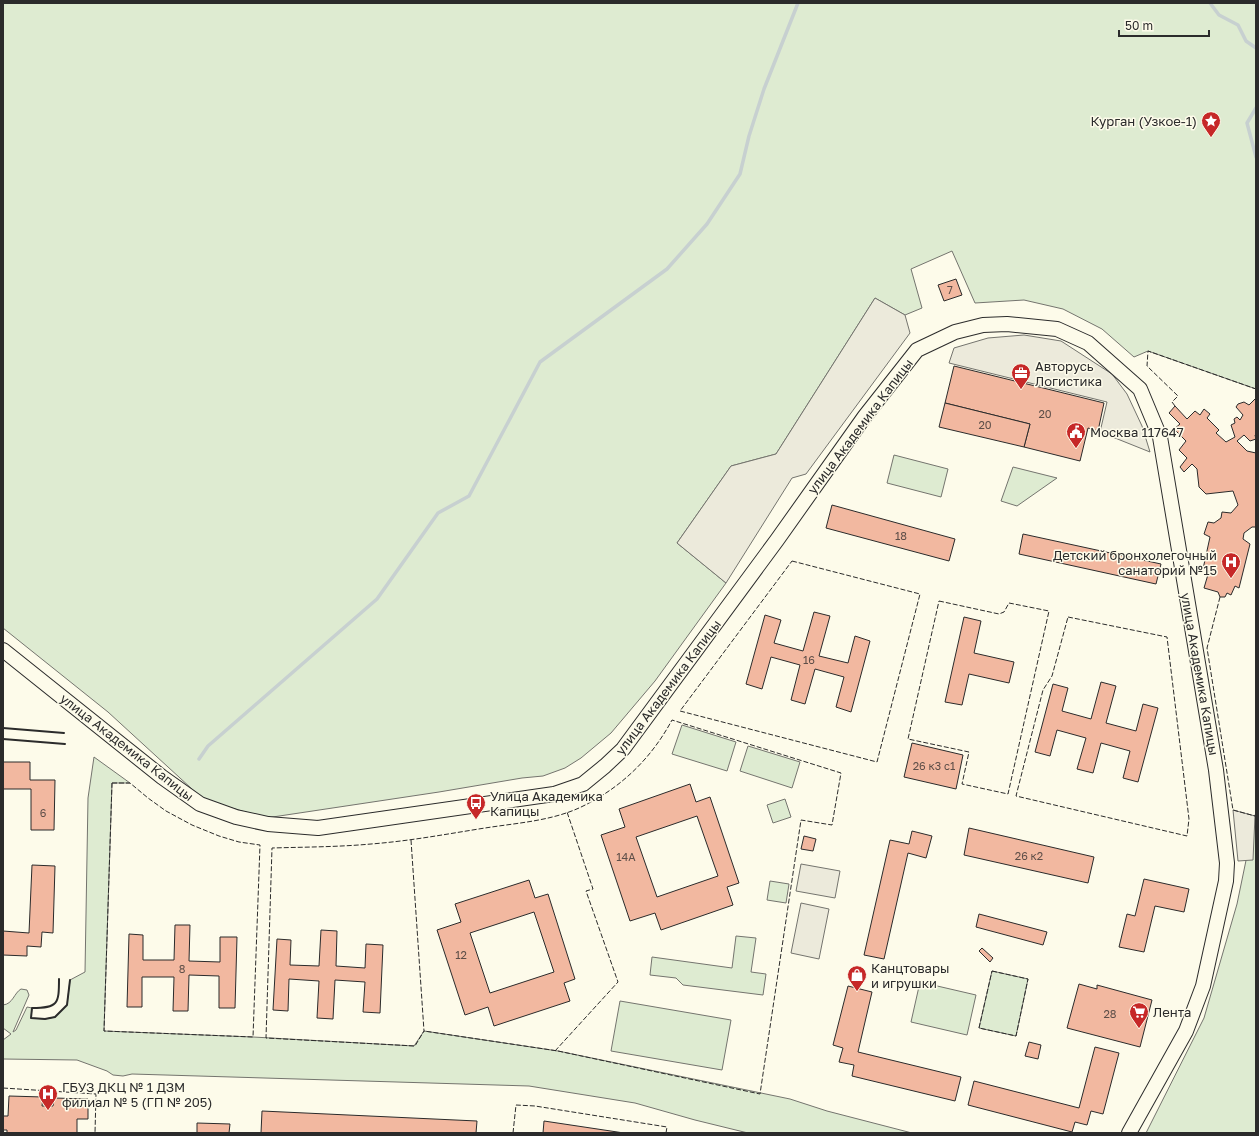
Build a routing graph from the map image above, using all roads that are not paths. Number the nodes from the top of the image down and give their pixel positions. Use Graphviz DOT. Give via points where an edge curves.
graph roads {
  1 [pos="3,650"];
  2 [pos="1129,1133"];
  1 -- 2 [label="street, улица Академика Капицы" via="162,777 200,804 236,816 268,824 318,828 554,794 583,784 623,749 773,546 857,426 917,350 955,332 983,325 1007,324 1057,329 1088,343 1140,389 1160,437 1216,770 1227,863 1226,882 1203,986 1186,1031"];
}
